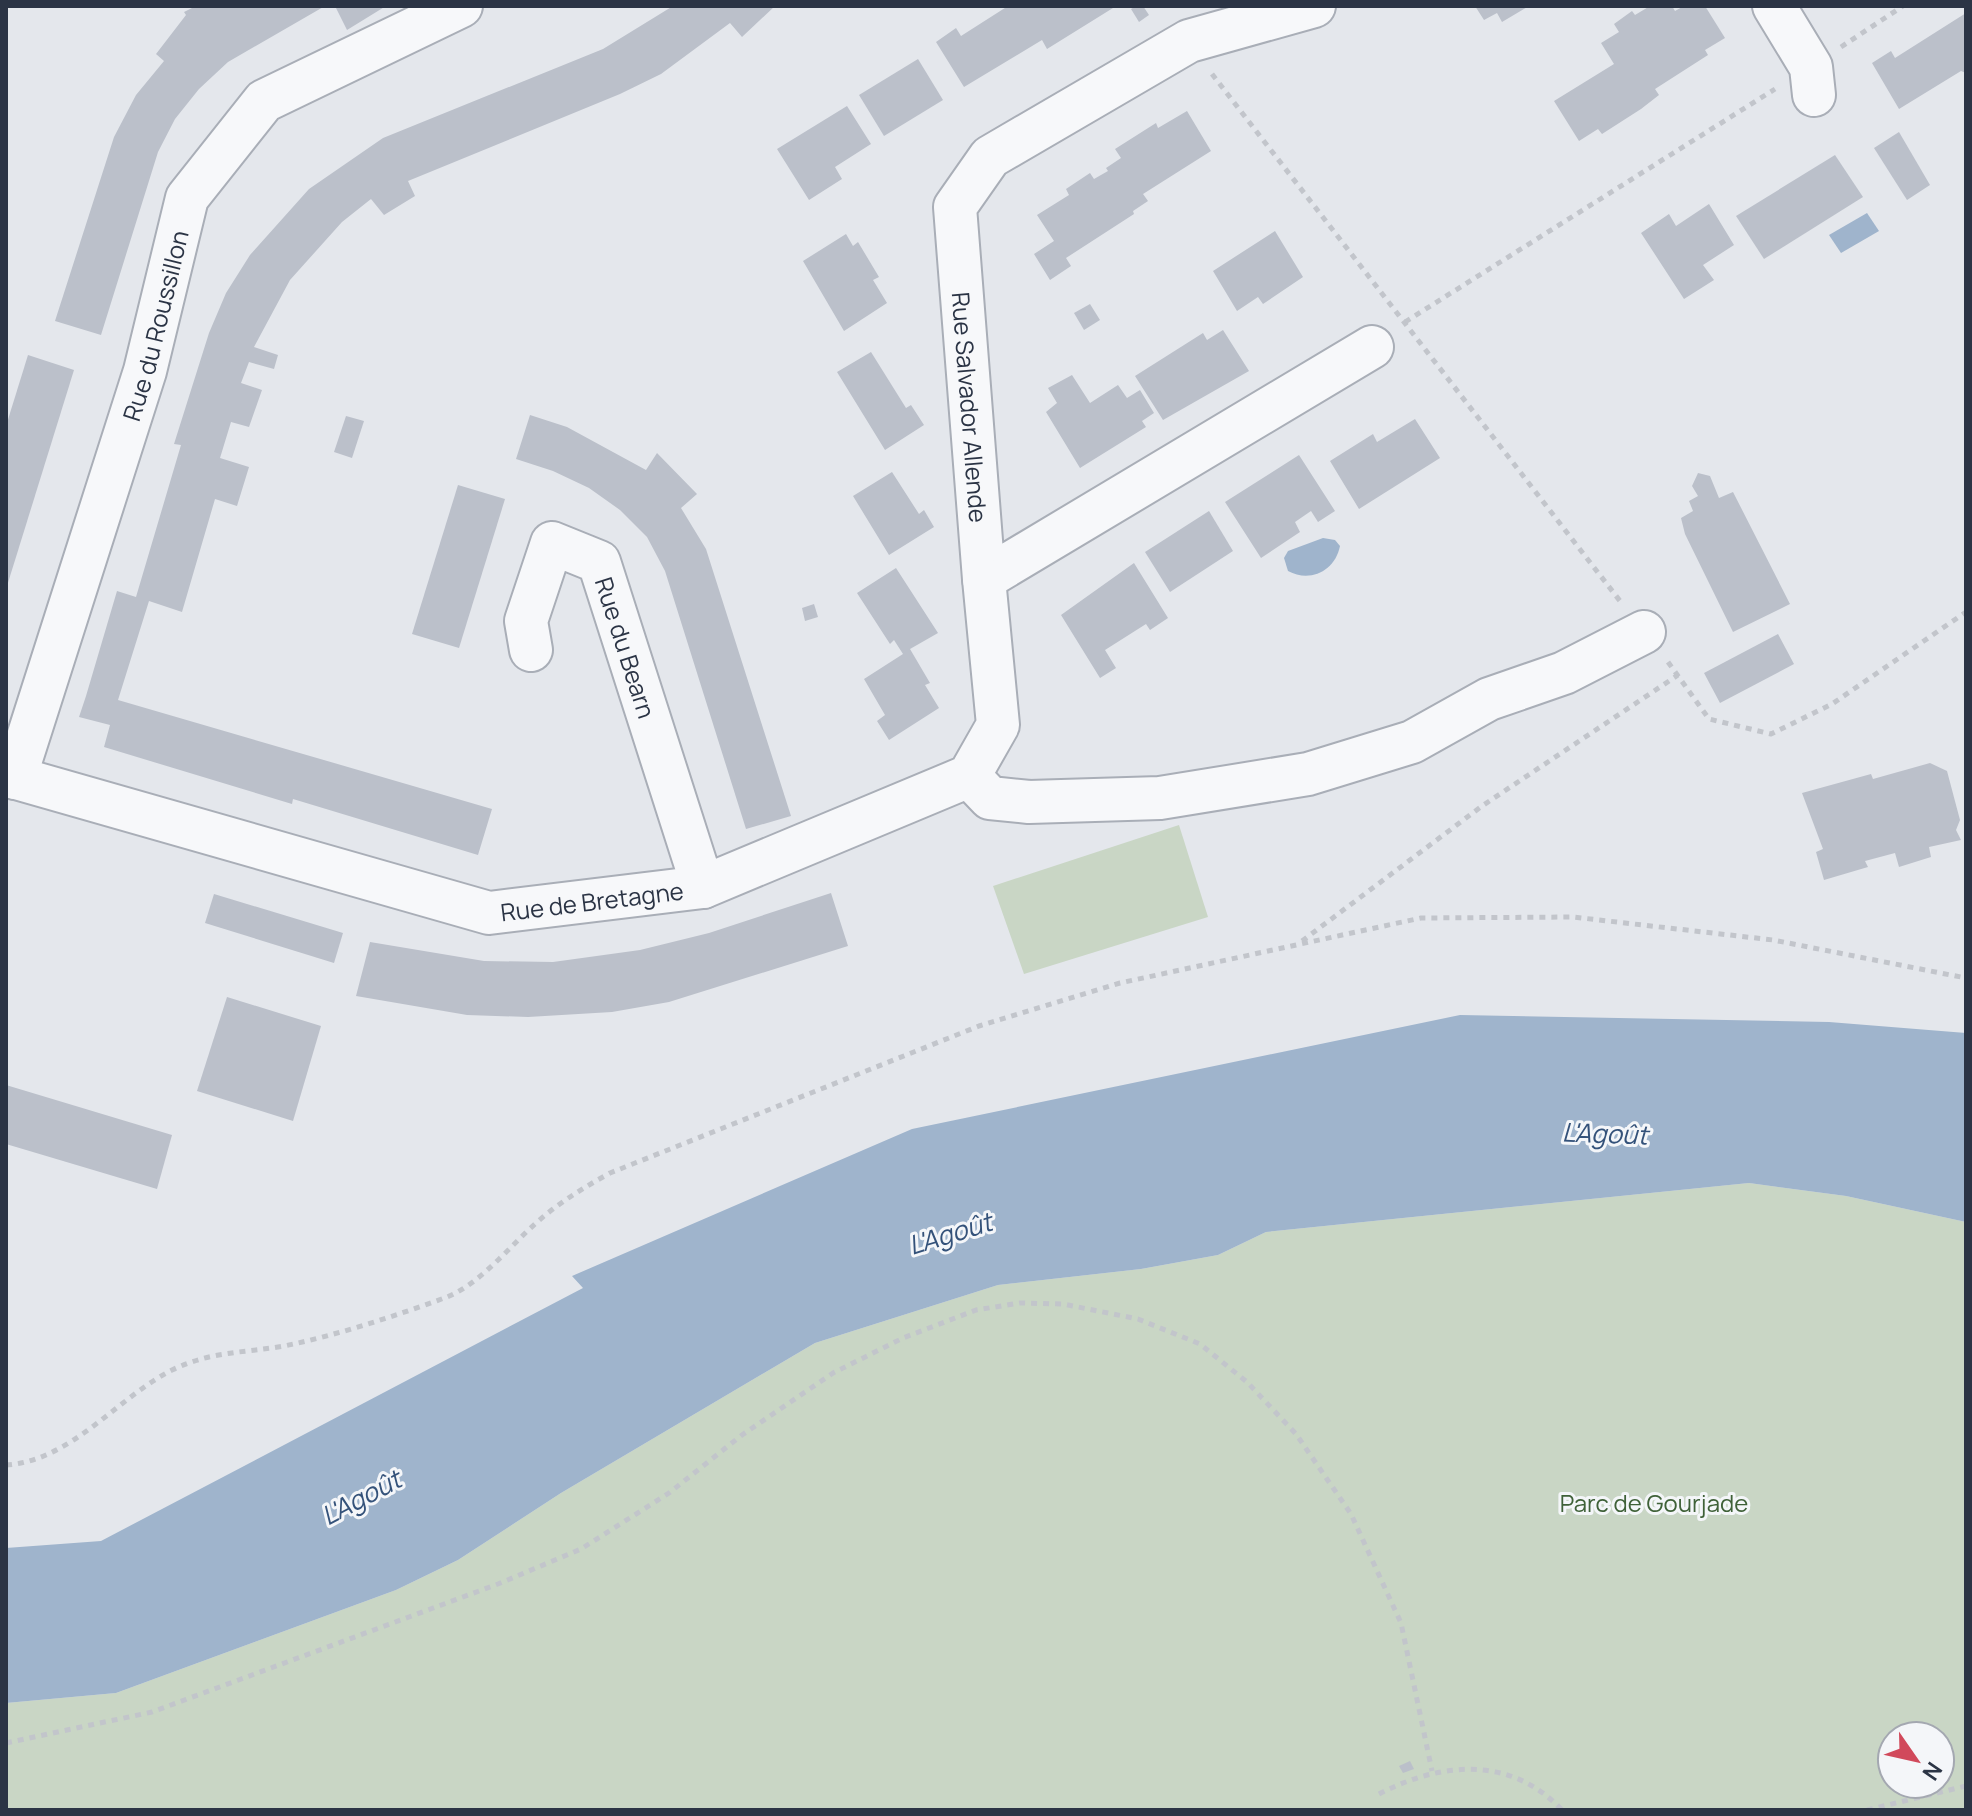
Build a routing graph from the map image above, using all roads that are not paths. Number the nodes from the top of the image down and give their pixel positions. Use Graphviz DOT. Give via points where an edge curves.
graph roads {
  1 [pos="461,6"];
  2 [pos="1314,6"];
  3 [pos="1774,6"];
  4 [pos="1812,81"];
  5 [pos="1372,347"];
  6 [pos="984,579"];
  7 [pos="1644,632"];
  8 [pos="531,650"];
  9 [pos="969,776"];
  10 [pos="11,777"];
  11 [pos="703,887"];
  1 -- 10 [label="street, Rue du Roussillon" via="264,101 187,198 145,371"];
  2 -- 6 [label="street, Rue Salvador Allende" via="1189,41 990,157 955,207"];
  3 -- 4 [label="street"];
  5 -- 6 [label="street"];
  6 -- 9 [label="street" via="998,725"];
  7 -- 9 [label="street" via="1564,673 1489,699 1412,742 1308,774 1160,798 1029,802 990,798"];
  8 -- 11 [label="street, Rue du Bearn" via="526,621 552,543 599,562"];
  9 -- 11 [label="street, Rue de Bretagne"];
  10 -- 11 [label="street, Rue de Bretagne" via="489,913"];
}
